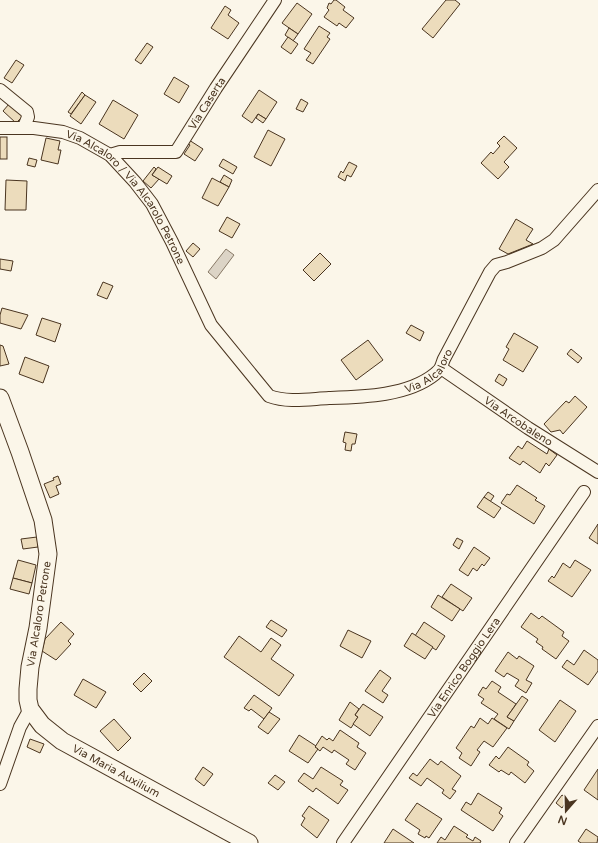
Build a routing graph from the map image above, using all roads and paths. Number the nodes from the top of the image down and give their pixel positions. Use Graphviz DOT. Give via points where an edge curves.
graph roads {
  1 [pos="275,0"];
  2 [pos="0,90"];
  3 [pos="24,127"];
  4 [pos="0,128"];
  5 [pos="110,155"];
  6 [pos="598,190"];
  7 [pos="211,325"];
  8 [pos="441,368"];
  9 [pos="0,398"];
  10 [pos="598,472"];
  11 [pos="584,492"];
  12 [pos="30,709"];
  13 [pos="598,726"];
  14 [pos="0,784"];
  15 [pos="249,843"];
  16 [pos="343,843"];
  17 [pos="516,843"];
  1 -- 5 [label="street, Via Caserta" via="176,152 120,152"];
  2 -- 3 [label="street" via="26,112 28,117"];
  3 -- 4 [label="street, Via Alcaloro / Via Alcarolo Petrone"];
  3 -- 5 [label="street, Via Alcaloro / Via Alcarolo Petrone" via="63,132 80,138"];
  5 -- 7 [label="street, Via Alcaloro / Via Alcarolo Petrone" via="152,204"];
  6 -- 8 [label="street, Via Alcaloro" via="554,240 542,248 496,265"];
  7 -- 8 [label="street, Via Alcaloro" via="268,396 277,399 366,396 391,392 418,384"];
  8 -- 10 [label="street, Via Arcobaleno"];
  9 -- 12 [label="street, Via Alcaloro Petrone" via="43,520 48,554 30,668"];
  11 -- 16 [label="street, Via Enrico Boggio Lera"];
  12 -- 14 [label="street" via="20,727"];
  12 -- 15 [label="street, Via Maria Auxilium" via="42,725 62,741"];
  13 -- 17 [label="street"];
}
